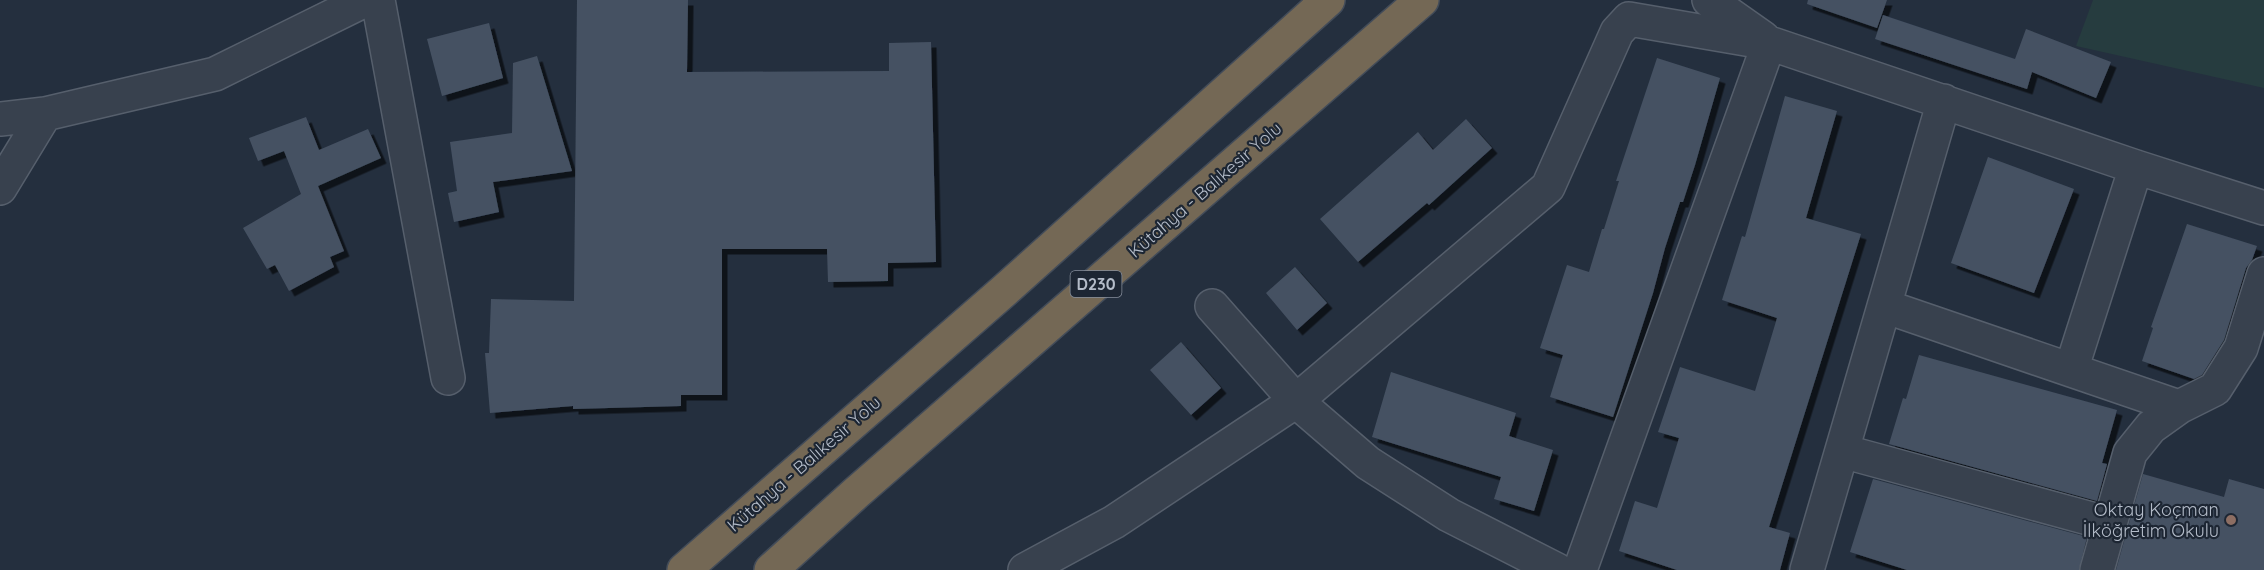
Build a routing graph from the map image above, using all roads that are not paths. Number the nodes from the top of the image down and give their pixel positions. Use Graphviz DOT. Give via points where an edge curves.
graph roads {
  1 [pos="365,0"];
  2 [pos="378,0"];
  3 [pos="1328,0"];
  4 [pos="1422,0"];
  5 [pos="1709,0"];
  6 [pos="1731,0"];
  7 [pos="1769,43"];
  8 [pos="1944,101"];
  9 [pos="45,114"];
  10 [pos="0,119"];
  11 [pos="2136,167"];
  12 [pos="0,188"];
  13 [pos="2264,208"];
  14 [pos="2264,274"];
  15 [pos="1212,306"];
  16 [pos="1884,306"];
  17 [pos="2071,370"];
  18 [pos="448,378"];
  19 [pos="1296,401"];
  20 [pos="2179,407"];
  21 [pos="1842,451"];
  22 [pos="2110,524"];
  23 [pos="684,570"];
  24 [pos="771,570"];
  25 [pos="1025,570"];
  26 [pos="1557,570"];
  27 [pos="1580,570"];
  28 [pos="1807,570"];
  29 [pos="2097,570"];
  1 -- 9 [label="street" via="215,74"];
  2 -- 18 [label="street"];
  3 -- 23 [label="highway, Kütahya - Balıkesir Yolu" via="1005,290"];
  4 -- 24 [label="highway, Kütahya - Balıkesir Yolu / D230"];
  5 -- 7 [label="street"];
  6 -- 7 [label="street"];
  7 -- 8 [label="street"];
  7 -- 19 [label="street" via="1629,19 1617,32 1548,187"];
  7 -- 27 [label="street"];
  8 -- 11 [label="street"];
  8 -- 16 [label="street"];
  9 -- 10 [label="street"];
  9 -- 12 [label="street"];
  11 -- 13 [label="street"];
  11 -- 17 [label="street"];
  14 -- 20 [label="street" via="2241,348 2215,389"];
  15 -- 19 [label="street"];
  16 -- 17 [label="street"];
  16 -- 21 [label="street"];
  17 -- 20 [label="street"];
  19 -- 25 [label="street" via="1114,522"];
  19 -- 26 [label="street" via="1368,463 1449,515"];
  20 -- 22 [label="street" via="2151,427 2130,453"];
  21 -- 22 [label="street"];
  21 -- 28 [label="street"];
  22 -- 29 [label="street"];
}
